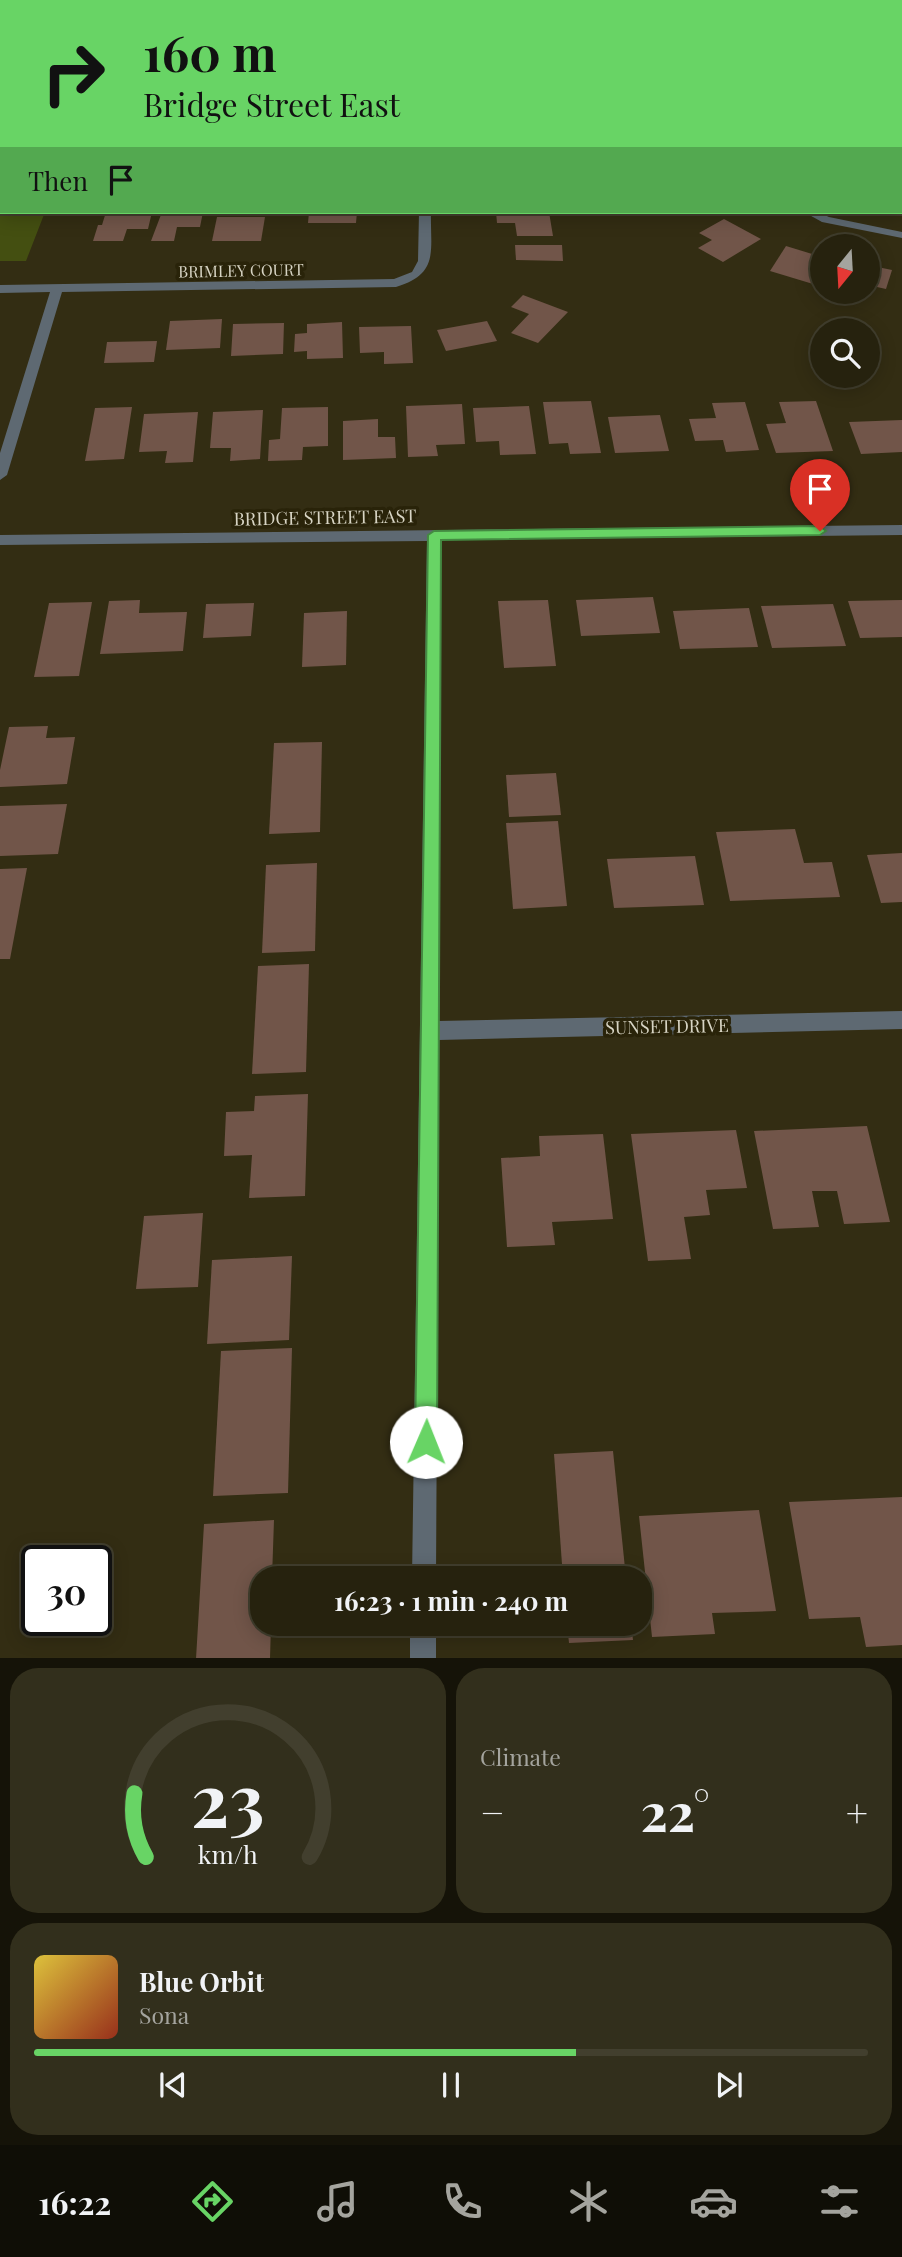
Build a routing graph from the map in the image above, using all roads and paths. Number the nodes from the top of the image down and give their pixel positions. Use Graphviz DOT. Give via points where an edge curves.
graph roads {
  1 [pos="425,214"];
  2 [pos="814,214"];
  3 [pos="902,236"];
  4 [pos="0,289"];
  5 [pos="57,289"];
  6 [pos="0,475"];
  7 [pos="902,530"];
  8 [pos="434,535"];
  9 [pos="0,540"];
  10 [pos="902,1020"];
  11 [pos="431,1031"];
  12 [pos="424,1566"];
  13 [pos="423,1636"];
  14 [pos="423,1658"];
  1 -- 5 [label="street, BRIMLEY COURT" via="424,261 417,274 396,283"];
  2 -- 3 [label="street"];
  4 -- 5 [label="street, BRIMLEY COURT"];
  5 -- 6 [label="street"];
  7 -- 8 [label="street, BRIDGE STREET EAST"];
  8 -- 9 [label="street, BRIDGE STREET EAST"];
  8 -- 11 [label="street"];
  10 -- 11 [label="street, SUNSET DRIVE"];
  11 -- 12 [label="street"];
  13 -- 14 [label="street"];
}
